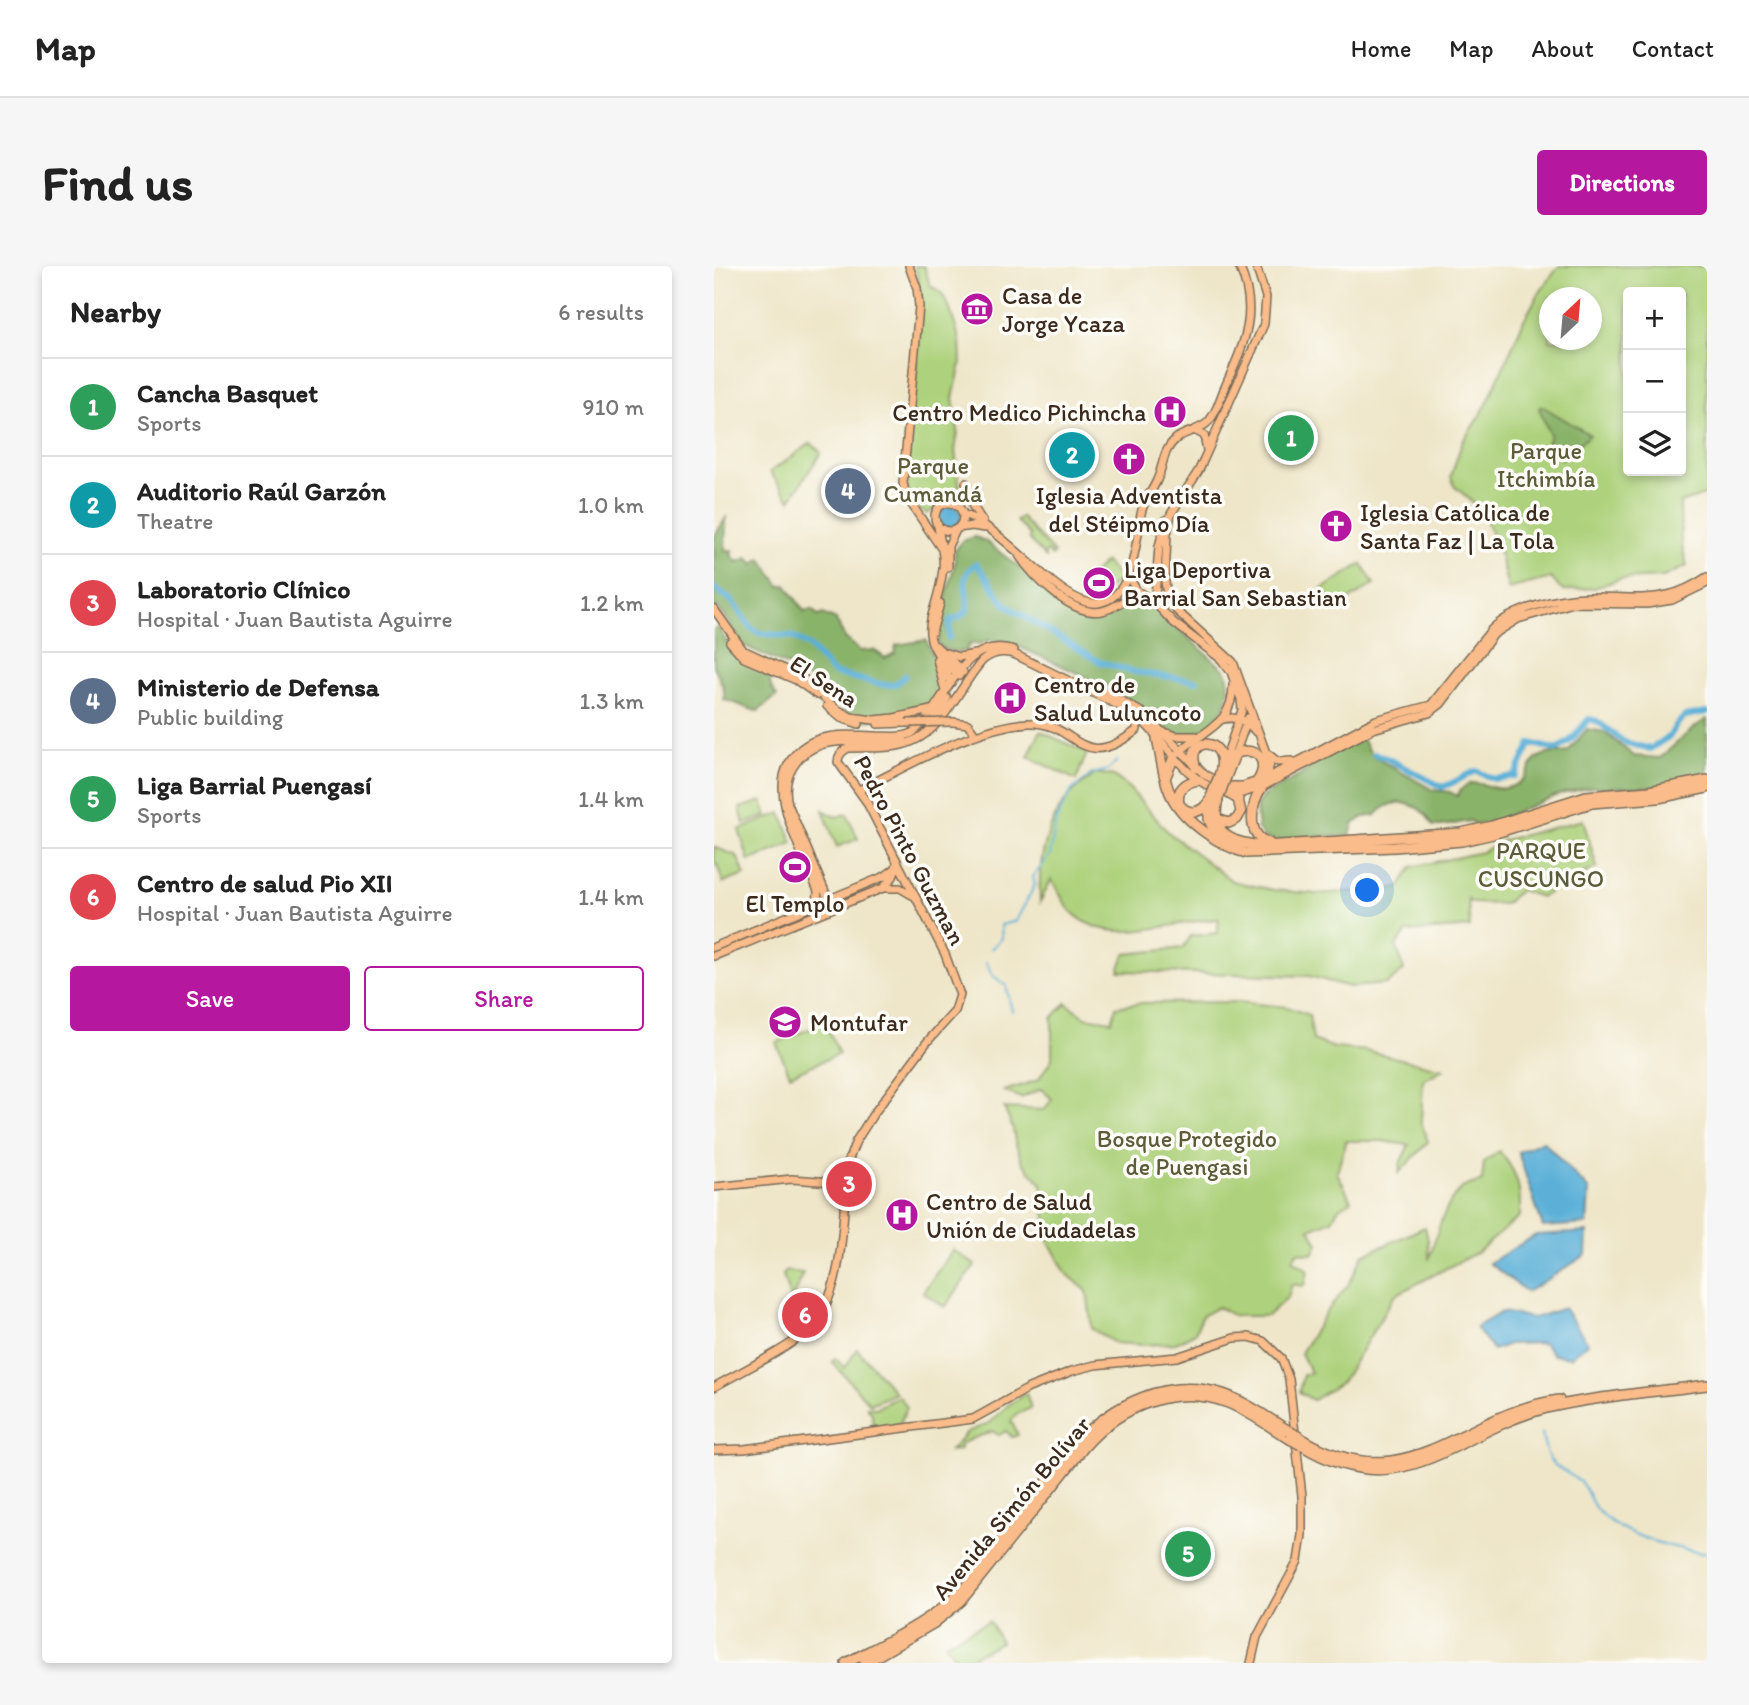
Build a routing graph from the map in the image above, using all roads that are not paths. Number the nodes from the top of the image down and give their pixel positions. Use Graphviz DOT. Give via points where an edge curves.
graph roads {
  1 [pos="909,266"];
  2 [pos="1239,266"];
  3 [pos="1256,266"];
  4 [pos="1262,279"];
  5 [pos="1245,281"];
  6 [pos="1192,430"];
  7 [pos="1207,450"];
  8 [pos="966,483"];
  9 [pos="1174,508"];
  10 [pos="918,514"];
  11 [pos="963,514"];
  12 [pos="936,515"];
  13 [pos="938,525"];
  14 [pos="957,529"];
  15 [pos="992,529"];
  16 [pos="941,548"];
  17 [pos="1129,570"];
  18 [pos="1707,577"];
  19 [pos="1707,583"];
  20 [pos="1148,598"];
  21 [pos="1608,601"];
  22 [pos="714,609"];
  23 [pos="714,614"];
  24 [pos="938,653"];
  25 [pos="976,653"];
  26 [pos="982,661"];
  27 [pos="959,672"];
  28 [pos="1233,677"];
  29 [pos="968,679"];
  30 [pos="951,682"];
  31 [pos="945,691"];
  32 [pos="1107,698"];
  33 [pos="937,706"];
  34 [pos="1250,707"];
  35 [pos="858,719"];
  36 [pos="1223,719"];
  37 [pos="1243,720"];
  38 [pos="900,723"];
  39 [pos="1159,734"];
  40 [pos="975,735"];
  41 [pos="1200,735"];
  42 [pos="901,736"];
  43 [pos="1259,738"];
  44 [pos="1177,754"];
  45 [pos="1235,754"];
  46 [pos="1302,758"];
  47 [pos="1196,768"];
  48 [pos="1222,774"];
  49 [pos="1165,778"];
  50 [pos="1198,780"];
  51 [pos="1707,780"];
  52 [pos="1262,782"];
  53 [pos="1707,788"];
  54 [pos="859,790"];
  55 [pos="1216,797"];
  56 [pos="1254,803"];
  57 [pos="1217,819"];
  58 [pos="1281,844"];
  59 [pos="1226,846"];
  60 [pos="1265,846"];
  61 [pos="896,865"];
  62 [pos="889,876"];
  63 [pos="908,885"];
  64 [pos="857,887"];
  65 [pos="883,888"];
  66 [pos="914,896"];
  67 [pos="862,897"];
  68 [pos="829,899"];
  69 [pos="817,903"];
  70 [pos="832,908"];
  71 [pos="714,947"];
  72 [pos="714,956"];
  73 [pos="845,1185"];
  74 [pos="714,1190"];
  75 [pos="1707,1382"];
  76 [pos="714,1387"];
  77 [pos="1289,1435"];
  78 [pos="714,1450"];
  79 [pos="846,1663"];
  80 [pos="864,1663"];
  81 [pos="1251,1663"];
  1 -- 10 [label="main road" via="919,306 903,482"];
  2 -- 5 [label="main road"];
  3 -- 4 [label="main road"];
  4 -- 5 [label="main road" via="1249,269"];
  4 -- 7 [label="main road" via="1266,304 1261,333"];
  5 -- 6 [label="main road" via="1248,332 1210,421"];
  6 -- 7 [label="main road" via="1203,434"];
  6 -- 17 [label="main road" via="1176,439 1164,454 1142,509"];
  7 -- 9 [label="main road"];
  8 -- 15 [label="main road" via="974,508"];
  9 -- 20 [label="main road" via="1160,540 1155,597"];
  9 -- 34 [label="main road" via="1167,534 1167,595 1181,616 1232,659"];
  10 -- 12 [label="main road"];
  10 -- 13 [label="main road"];
  10 -- 16 [label="main road"];
  11 -- 12 [label="main road" via="948,503"];
  11 -- 14 [label="main road"];
  11 -- 15 [label="main road"];
  12 -- 13 [label="main road"];
  13 -- 14 [label="main road" via="946,531"];
  13 -- 16 [label="main road"];
  14 -- 20 [label="main road" via="976,526 990,531 1060,597 1080,609 1102,611 1129,597"];
  14 -- 24 [label="main road" via="948,547 947,576 932,632"];
  15 -- 17 [label="main road" via="1065,593 1085,603 1111,598"];
  16 -- 24 [label="main road" via="943,568 929,627"];
  17 -- 20 [label="main road" via="1133,586"];
  18 -- 21 [label="main road" via="1669,595"];
  19 -- 21 [label="main road" via="1672,600 1647,604"];
  20 -- 28 [label="main road" via="1221,659"];
  21 -- 46 [label="main road" via="1587,597 1563,600 1504,619 1431,705 1376,720"];
  21 -- 52 [label="main road" via="1573,604 1507,624 1429,713 1373,729"];
  22 -- 35 [label="main road, El Sena" via="743,650 803,678 835,708"];
  23 -- 38 [label="main road, El Sena" via="740,655 796,680 841,718 858,724"];
  24 -- 25 [label="main road" via="955,657"];
  24 -- 27 [label="main road"];
  24 -- 30 [label="main road"];
  24 -- 31 [label="main road"];
  25 -- 26 [label="main road"];
  25 -- 27 [label="main road"];
  25 -- 39 [label="main road" via="999,647 1017,651 1122,700 1143,713"];
  26 -- 29 [label="main road"];
  26 -- 32 [label="main road" via="996,652 1010,653"];
  27 -- 29 [label="main road"];
  27 -- 30 [label="main road"];
  28 -- 36 [label="main road" via="1233,696"];
  28 -- 37 [label="main road"];
  29 -- 54 [label="main road, Pedro Pinto Guzman" via="944,716 920,738 900,746 842,751 838,762"];
  30 -- 31 [label="main road"];
  30 -- 68 [label="main road" via="940,713 917,736 900,742 829,742 812,748 791,770 788,804"];
  31 -- 33 [label="main road"];
  32 -- 39 [label="main road"];
  32 -- 40 [label="main road" via="1138,726 1135,732 1098,750 1033,723"];
  33 -- 35 [label="main road, El Sena" via="911,716"];
  33 -- 42 [label="main road" via="918,728"];
  34 -- 37 [label="main road"];
  34 -- 43 [label="main road"];
  35 -- 38 [label="main road"];
  36 -- 37 [label="main road"];
  36 -- 41 [label="main road"];
  37 -- 43 [label="main road"];
  37 -- 45 [label="main road"];
  37 -- 48 [label="main road"];
  38 -- 40 [label="main road, El Sena, bridge" via="968,724"];
  38 -- 42 [label="main road"];
  39 -- 41 [label="main road"];
  39 -- 44 [label="main road"];
  39 -- 49 [label="highway"];
  40 -- 54 [label="main road"];
  41 -- 44 [label="main road"];
  42 -- 69 [label="main road" via="825,737 805,745 788,766 782,783 784,807 818,891"];
  43 -- 46 [label="main road" via="1274,760 1282,763"];
  43 -- 52 [label="main road" via="1270,764"];
  44 -- 47 [label="main road"];
  44 -- 49 [label="highway"];
  44 -- 50 [label="main road"];
  45 -- 48 [label="highway"];
  45 -- 52 [label="highway" via="1247,750 1259,756"];
  46 -- 52 [label="main road"];
  47 -- 48 [label="highway" via="1195,750 1209,744 1220,752"];
  47 -- 52 [label="main road" via="1228,786"];
  48 -- 55 [label="highway, bridge"];
  49 -- 59 [label="highway" via="1178,809"];
  50 -- 55 [label="main road"];
  50 -- 55 [label="highway" via="1183,786 1179,793 1179,804 1186,811 1201,810"];
  51 -- 58 [label="highway" via="1586,796 1461,833"];
  52 -- 55 [label="main road" via="1243,793"];
  52 -- 56 [label="highway"];
  53 -- 59 [label="highway" via="1658,798 1591,803 1462,841 1267,853 1246,853"];
  54 -- 61 [label="main road, Pedro Pinto Guzman"];
  55 -- 57 [label="highway"];
  55 -- 57 [label="highway" via="1238,799 1241,812 1233,822"];
  55 -- 59 [label="highway" via="1210,827"];
  56 -- 58 [label="highway" via="1256,835 1267,843"];
  56 -- 60 [label="highway" via="1250,830"];
  57 -- 60 [label="highway" via="1228,837 1245,845"];
  58 -- 60 [label="highway"];
  61 -- 62 [label="main road"];
  61 -- 63 [label="main road, Pedro Pinto Guzman"];
  62 -- 63 [label="main road"];
  62 -- 64 [label="main road"];
  62 -- 65 [label="main road"];
  63 -- 66 [label="main road, Pedro Pinto Guzman"];
  64 -- 67 [label="main road"];
  64 -- 68 [label="main road"];
  65 -- 66 [label="main road" via="900,888"];
  65 -- 67 [label="main road"];
  66 -- 73 [label="main road, Pedro Pinto Guzman" via="945,954 960,995 955,1011 926,1042 856,1141"];
  67 -- 70 [label="main road"];
  68 -- 69 [label="main road"];
  68 -- 70 [label="main road"];
  69 -- 71 [label="main road"];
  70 -- 72 [label="main road"];
  73 -- 74 [label="main road" via="792,1179"];
  73 -- 76 [label="main road" via="837,1273 821,1315 795,1340"];
  75 -- 77 [label="highway, Avenida Simón Bolívar, bridge" via="1547,1402 1515,1411 1428,1452 1383,1463 1352,1460"];
  77 -- 79 [label="highway, Avenida Simón Bolívar" via="1224,1395 1198,1389 1159,1389 1123,1405 1091,1428 952,1601"];
  77 -- 80 [label="highway, Avenida Simón Bolívar" via="1209,1397 1173,1397 1128,1410 1085,1446 956,1606"];
  78 -- 81 [label="main road" via="973,1419 1072,1371 1177,1357 1234,1338 1259,1340 1276,1351 1289,1378 1302,1535 1298,1561 1258,1637"];
}
